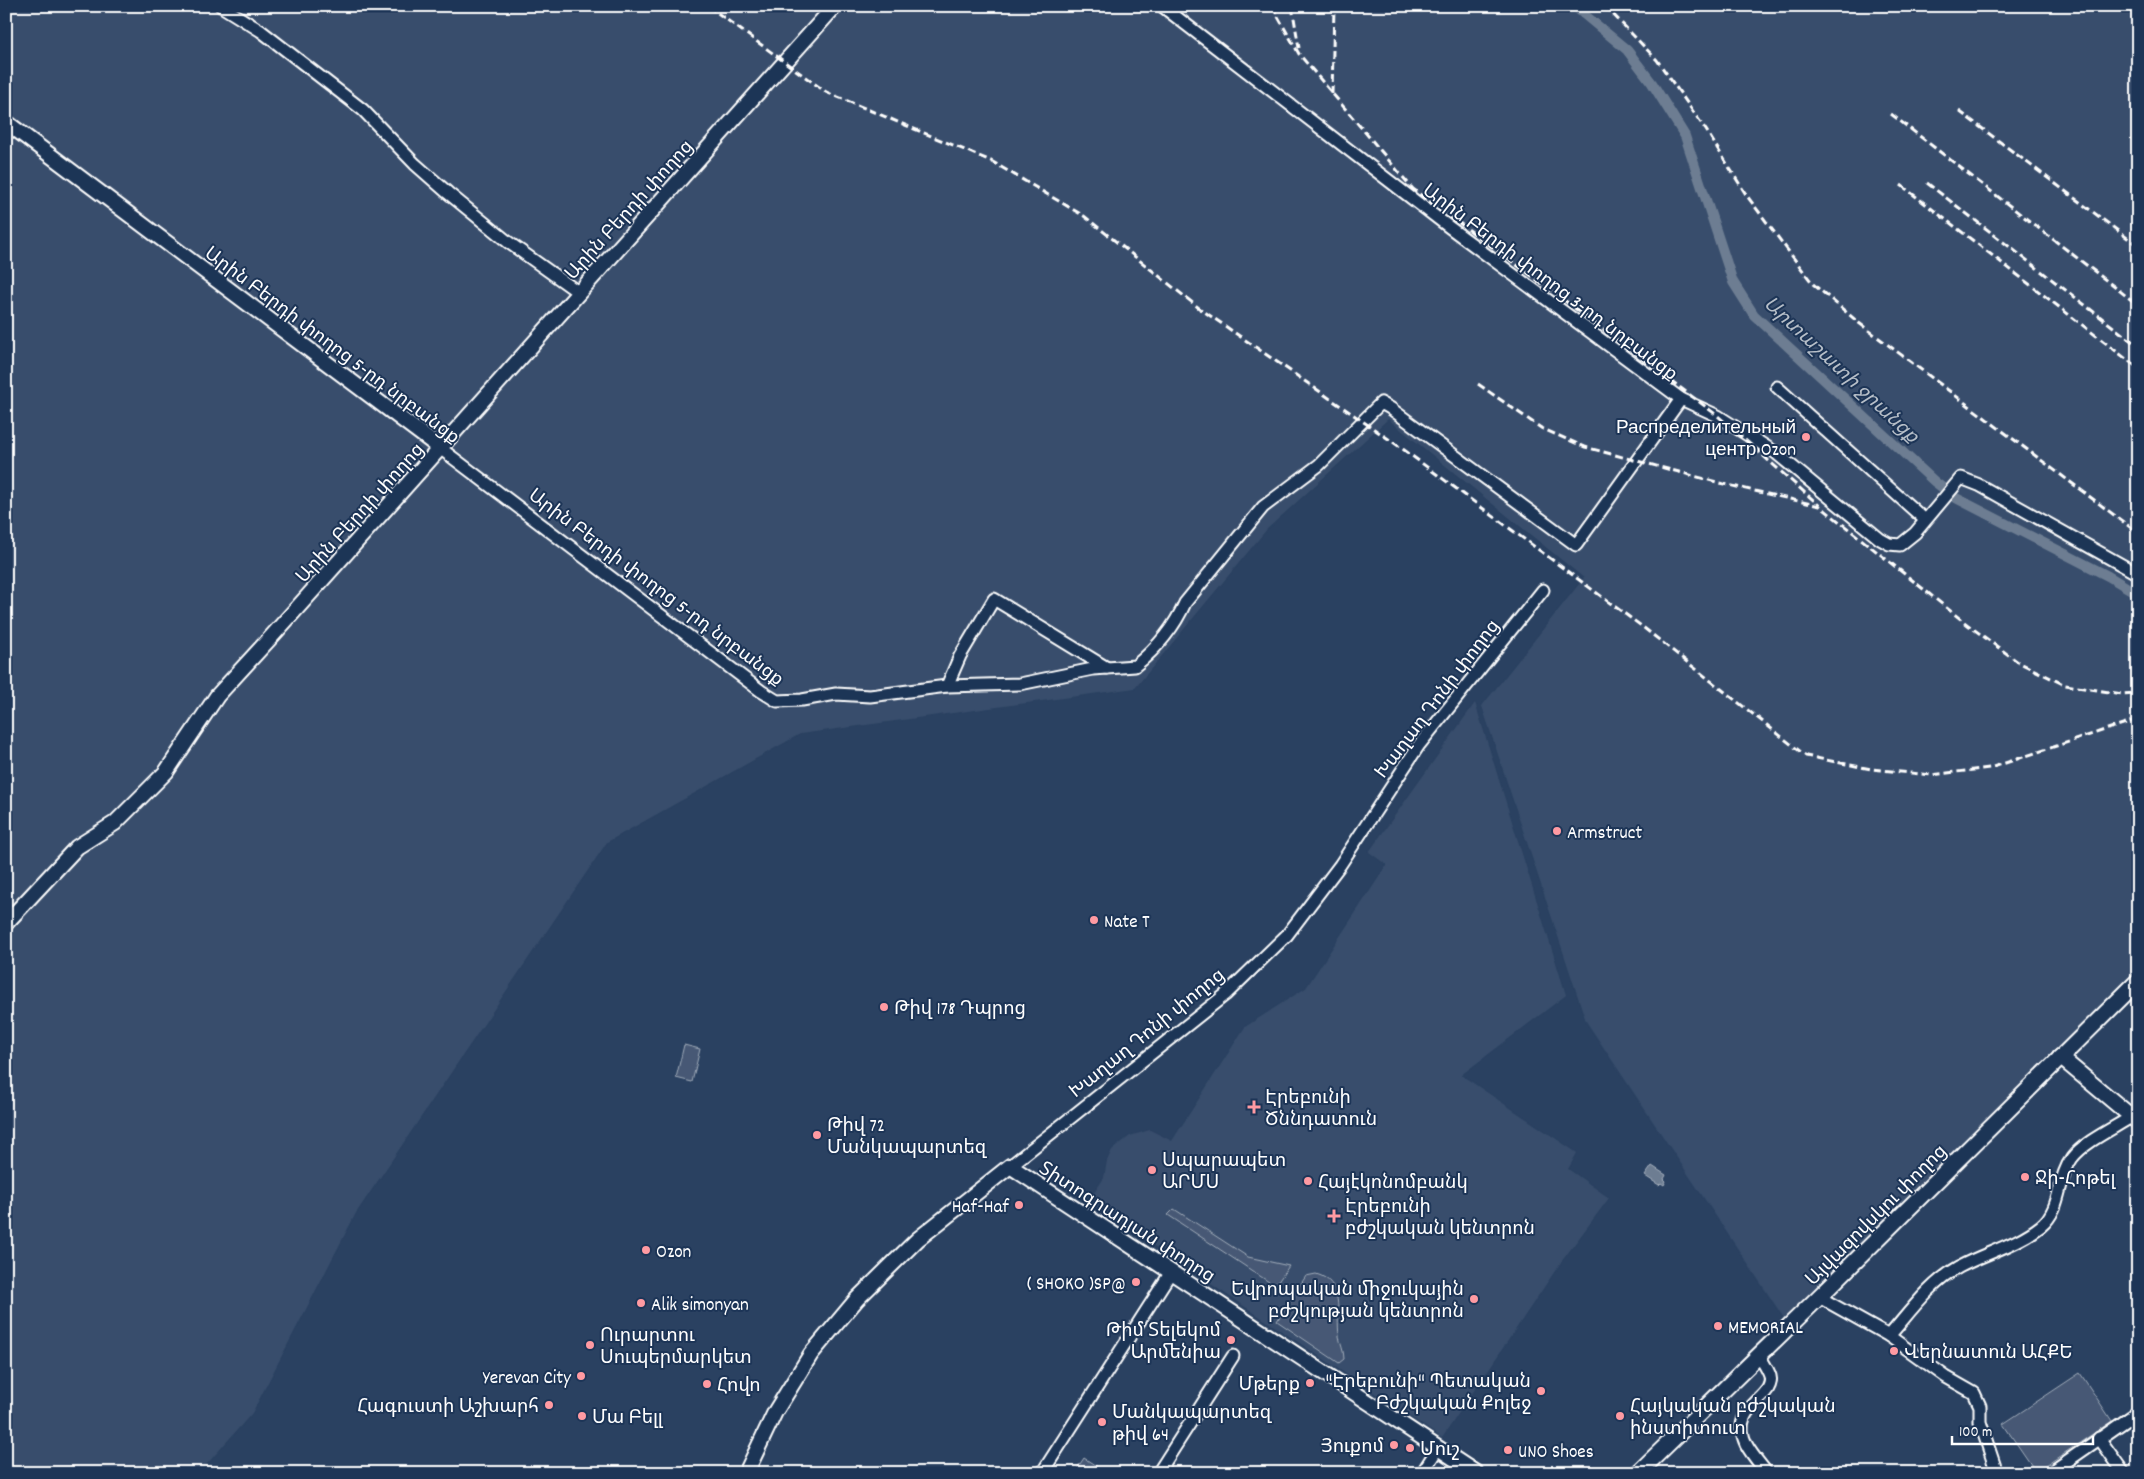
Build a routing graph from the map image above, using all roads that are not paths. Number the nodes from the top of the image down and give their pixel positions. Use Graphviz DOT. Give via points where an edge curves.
graph roads {
  1 [pos="221,6"];
  2 [pos="835,6"];
  3 [pos="1162,6"];
  4 [pos="6,122"];
  5 [pos="578,292"];
  6 [pos="1777,387"];
  7 [pos="1681,399"];
  8 [pos="440,448"];
  9 [pos="1925,520"];
  10 [pos="2138,574"];
  11 [pos="1543,590"];
  12 [pos="1107,668"];
  13 [pos="947,686"];
  14 [pos="6,923"];
  15 [pos="2138,981"];
  16 [pos="2060,1058"];
  17 [pos="2135,1119"];
  18 [pos="1010,1166"];
  19 [pos="1171,1272"];
  20 [pos="1819,1297"];
  21 [pos="1889,1336"];
  22 [pos="1759,1355"];
  23 [pos="1233,1356"];
  24 [pos="2138,1412"];
  25 [pos="2099,1438"];
  26 [pos="1438,1448"];
  27 [pos="2064,1463"];
  28 [pos="746,1473"];
  29 [pos="1042,1473"];
  30 [pos="1158,1473"];
  31 [pos="1422,1473"];
  32 [pos="1476,1473"];
  33 [pos="1638,1473"];
  34 [pos="1767,1473"];
  35 [pos="1997,1473"];
  36 [pos="2050,1473"];
  37 [pos="2071,1473"];
  38 [pos="2124,1473"];
  1 -- 5 [label="street" via="261,31 363,110 448,193 508,242"];
  2 -- 5 [label="street, Արին Բերդի փողոց"];
  3 -- 7 [label="street, Արին Բերդի փողոց 3-րդ նրբանցք" via="1449,228"];
  4 -- 8 [label="street, Արին Բերդի փողոց 5-րդ նրբանցք"];
  5 -- 8 [label="street, Արին Բերդի փողոց"];
  6 -- 9 [label="street"];
  7 -- 9 [label="street, Արին Բերդի փողոց 3-րդ նրբանցք" via="1718,416 1776,452 1888,544 1900,545"];
  7 -- 12 [label="street, Արին Բերդի փողոց 5-րդ նրբանցք" via="1576,545 1381,403 1319,465 1263,507 1184,603 1168,633 1144,659 1135,666"];
  8 -- 13 [label="street, Արին Բերդի փողոց 5-րդ նրբանցք" via="777,701 836,694 870,696"];
  8 -- 14 [label="street, Արին Բերդի փողոց" via="217,696 166,772 114,823 77,847"];
  9 -- 10 [label="street, Արին Բերդի փողոց 3-րդ նրբանցք" via="1961,478"];
  11 -- 18 [label="street, Խաղաղ Դոնի փողոց" via="1419,745 1340,865 1287,935 1224,995"];
  12 -- 13 [label="street, Արին Բերդի փողոց 5-րդ նրբանցք" via="1020,684"];
  12 -- 13 [label="street" via="994,599 960,656"];
  15 -- 16 [label="main road, Այվազովսկու փողոց"];
  16 -- 17 [label="street"];
  16 -- 20 [label="main road, Այվազովսկու փողոց"];
  17 -- 21 [label="street" via="2085,1147 2072,1158 2054,1209 2040,1227 1958,1268 1938,1282"];
  18 -- 19 [label="street, Տիտոգրադյան փողոց"];
  18 -- 28 [label="street, Խաղաղ Դոնի փողոց" via="918,1239 857,1299 811,1354 775,1412"];
  19 -- 26 [label="street, Տիտոգրադյան փողոց"];
  19 -- 29 [label="street"];
  20 -- 21 [label="street"];
  20 -- 22 [label="main road, Այվազովսկու փողոց"];
  21 -- 35 [label="street" via="1974,1393"];
  22 -- 33 [label="main road, Այվազովսկու փողոց"];
  22 -- 34 [label="street" via="1770,1381 1744,1416 1741,1428 1746,1444"];
  23 -- 30 [label="street"];
  24 -- 25 [label="street"];
  25 -- 27 [label="street"];
  25 -- 38 [label="street"];
  26 -- 31 [label="street"];
  26 -- 32 [label="street, Տիտոգրադյան փողոց"];
  27 -- 36 [label="street"];
  27 -- 37 [label="street"];
}
